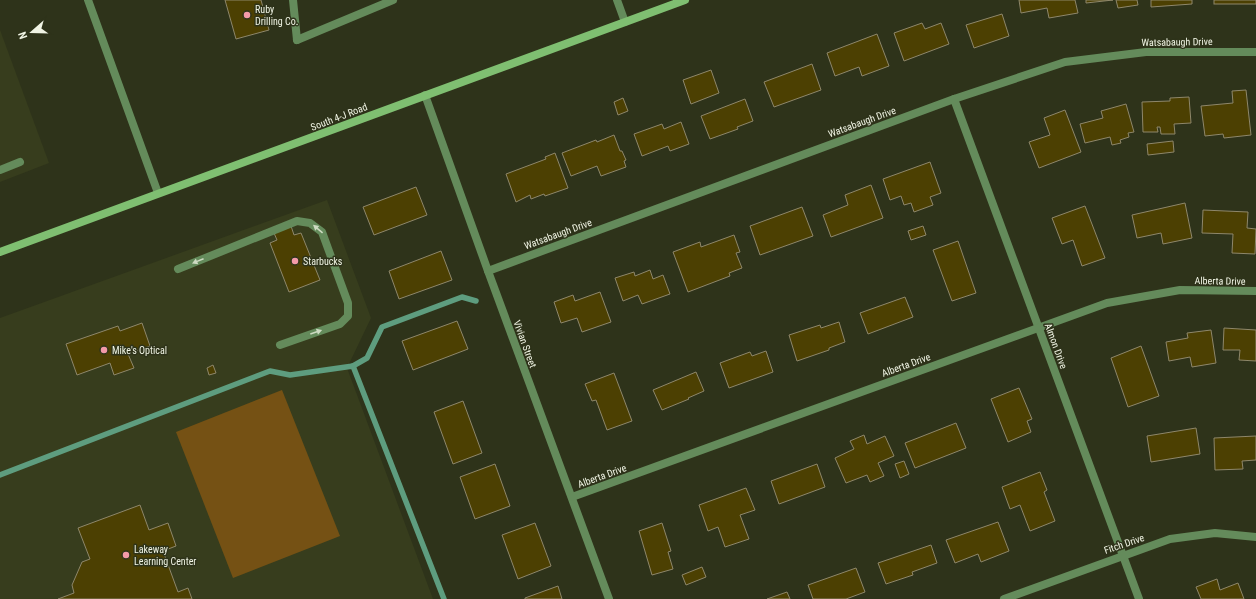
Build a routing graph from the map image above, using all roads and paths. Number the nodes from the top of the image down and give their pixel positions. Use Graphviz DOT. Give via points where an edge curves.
graph roads {
  1 [pos="88,0"];
  2 [pos="293,0"];
  3 [pos="393,0"];
  4 [pos="617,0"];
  5 [pos="685,0"];
  6 [pos="625,22"];
  7 [pos="1256,52"];
  8 [pos="425,95"];
  9 [pos="954,99"];
  10 [pos="20,162"];
  11 [pos="0,170"];
  12 [pos="158,193"];
  13 [pos="0,252"];
  14 [pos="178,269"];
  15 [pos="488,271"];
  16 [pos="1256,291"];
  17 [pos="1038,328"];
  18 [pos="280,345"];
  19 [pos="572,497"];
  20 [pos="1256,537"];
  21 [pos="1123,555"];
  22 [pos="609,599"];
  23 [pos="1004,599"];
  24 [pos="1139,599"];
  1 -- 12 [label="street"];
  2 -- 3 [label="street" via="297,40"];
  4 -- 6 [label="street"];
  5 -- 6 [label="main road, South 4-J Road"];
  6 -- 8 [label="main road, South 4-J Road"];
  7 -- 9 [label="street, Watsabaugh Drive" via="1146,52 1065,62"];
  8 -- 12 [label="main road, South 4-J Road"];
  8 -- 15 [label="street, Vivian Street"];
  9 -- 15 [label="street, Watsabaugh Drive"];
  9 -- 17 [label="street, Almon Drive"];
  10 -- 11 [label="street"];
  12 -- 13 [label="main road, South 4-J Road"];
  18 -- 14 [label="street, one-way" via="340,324 348,316 348,303 322,232 310,223 297,222"];
  15 -- 19 [label="street, Vivian Street"];
  16 -- 17 [label="street, Alberta Drive" via="1180,290 1108,303"];
  17 -- 19 [label="street, Alberta Drive"];
  17 -- 21 [label="street, Almon Drive"];
  19 -- 22 [label="street, Vivian Street"];
  20 -- 21 [label="street, Fitch Drive" via="1215,533 1170,539"];
  21 -- 23 [label="street, Fitch Drive"];
  21 -- 24 [label="street, Almon Drive"];
}
